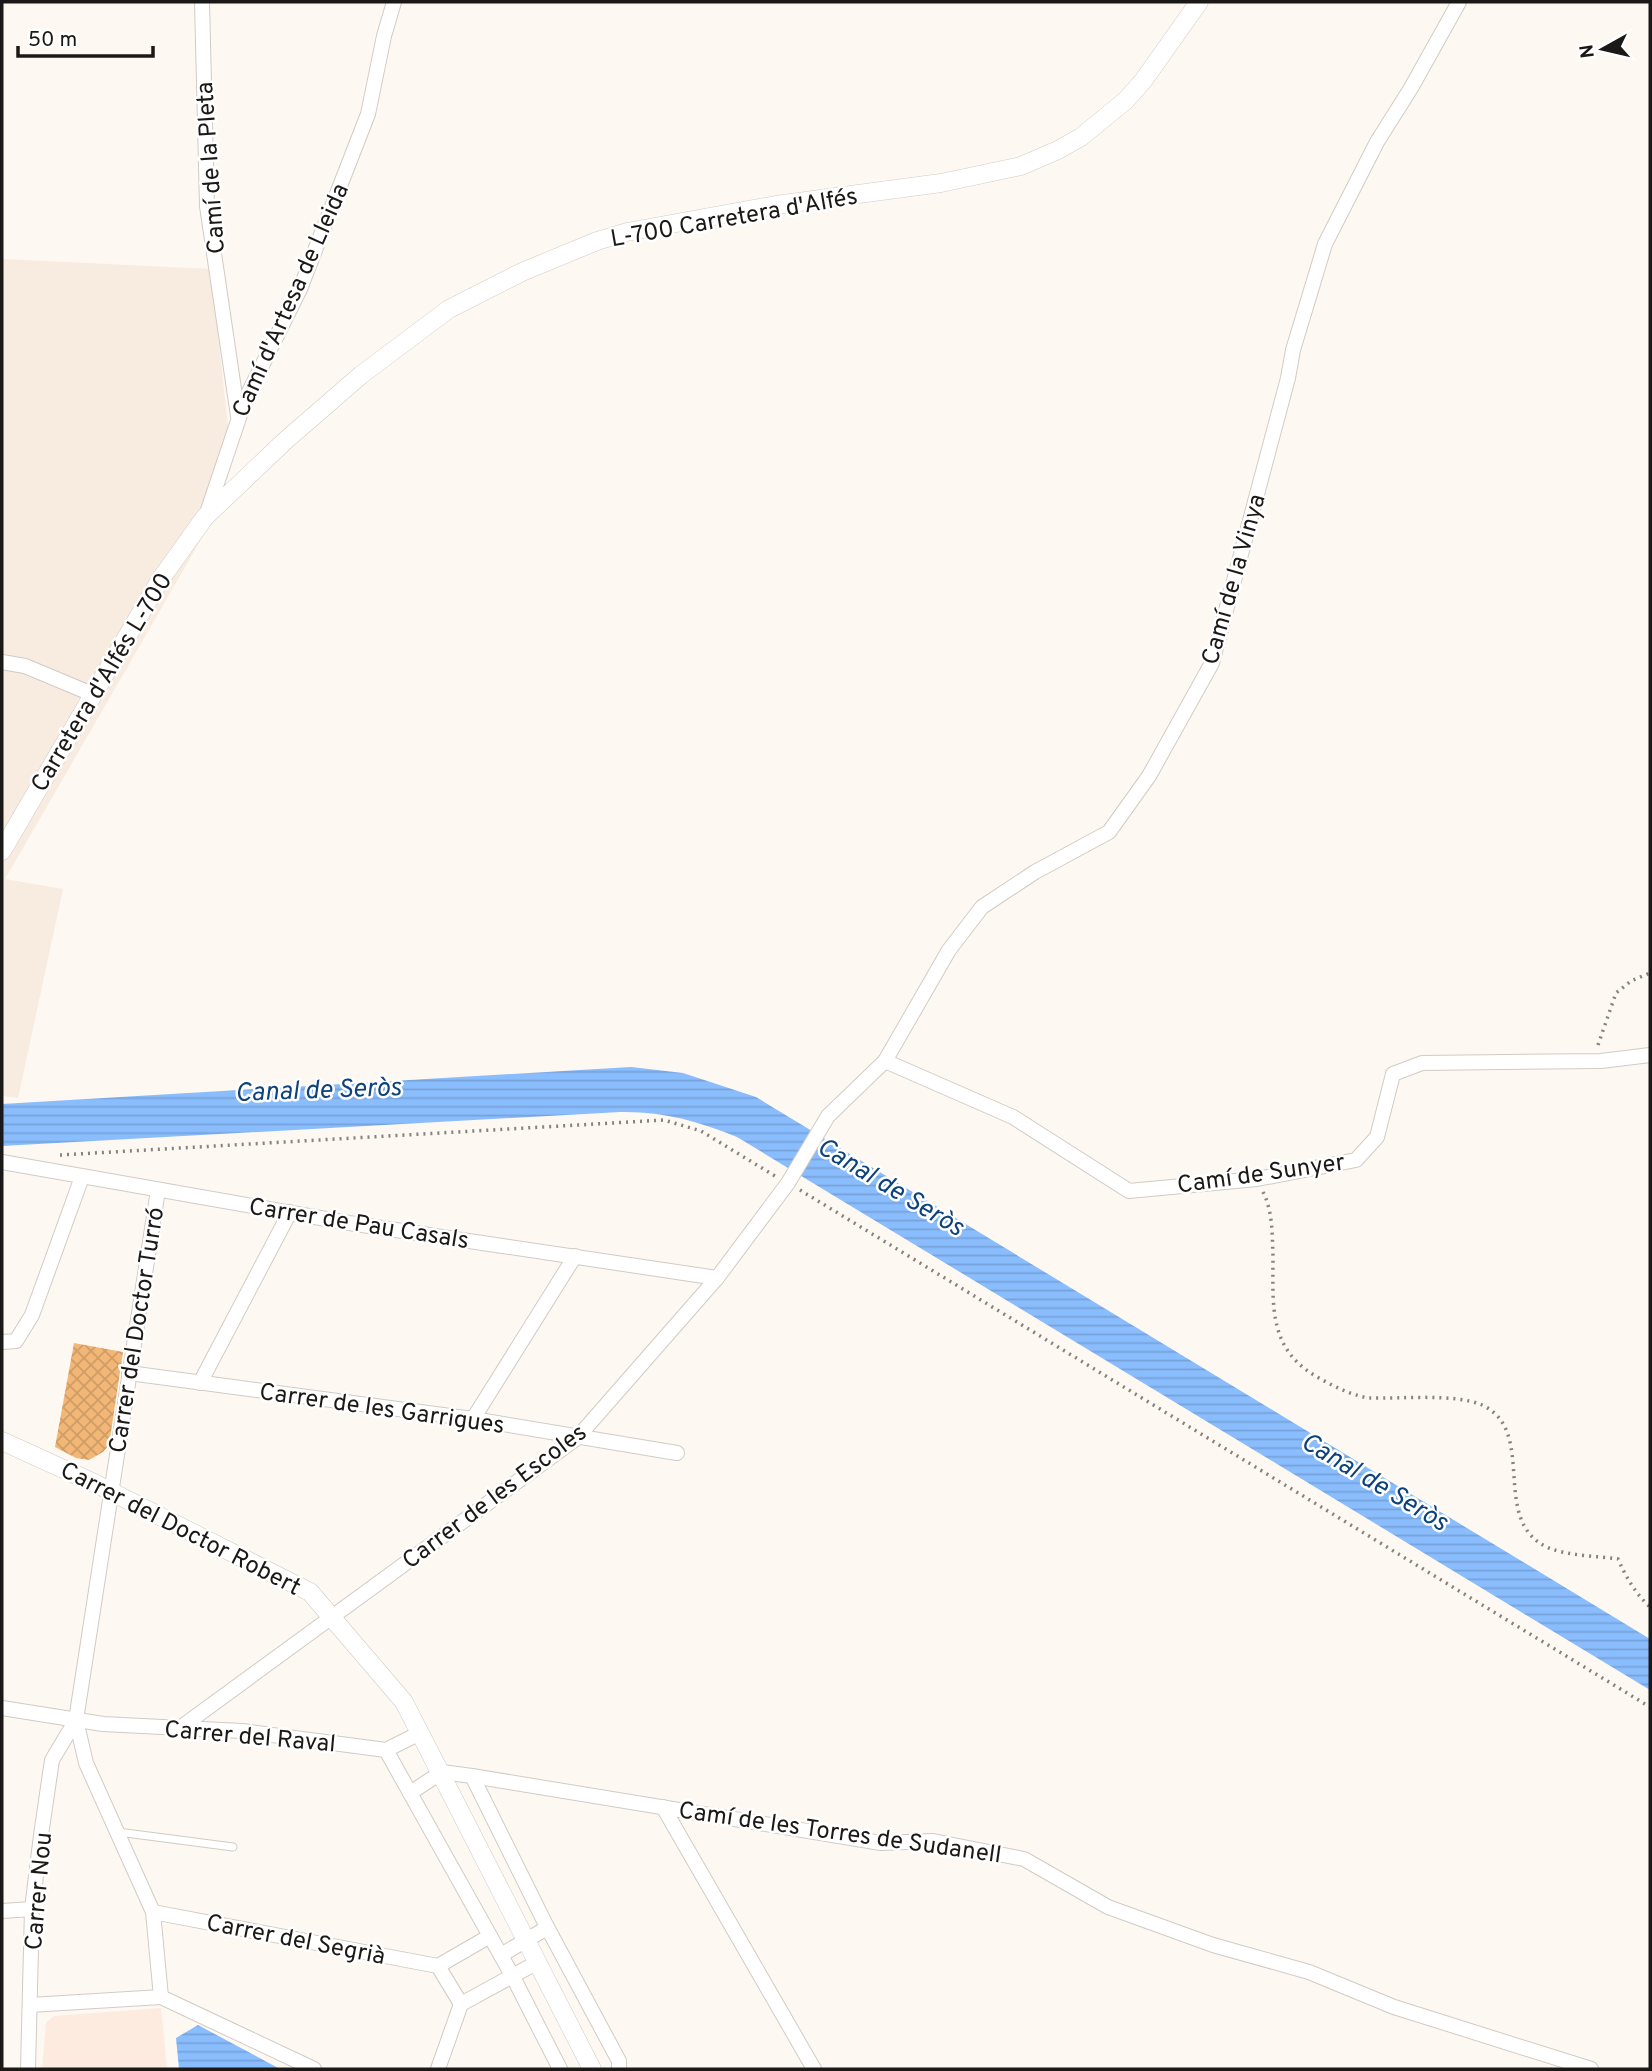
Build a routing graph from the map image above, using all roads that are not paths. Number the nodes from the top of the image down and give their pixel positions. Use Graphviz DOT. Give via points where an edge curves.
graph roads {
  1 [pos="202,2"];
  2 [pos="394,2"];
  3 [pos="1199,2"];
  4 [pos="1459,2"];
  5 [pos="239,417"];
  6 [pos="205,517"];
  7 [pos="2,662"];
  8 [pos="92,694"];
  9 [pos="2,850"];
  10 [pos="1650,1055"];
  11 [pos="885,1061"];
  12 [pos="2,1162"];
  13 [pos="82,1177"];
  14 [pos="788,1183"];
  15 [pos="158,1190"];
  16 [pos="290,1212"];
  17 [pos="575,1256"];
  18 [pos="717,1278"];
  19 [pos="2,1342"];
  20 [pos="129,1373"];
  21 [pos="201,1383"];
  22 [pos="473,1419"];
  23 [pos="577,1438"];
  24 [pos="2,1441"];
  25 [pos="677,1453"];
  26 [pos="110,1491"];
  27 [pos="332,1617"];
  28 [pos="2,1709"];
  29 [pos="76,1720"];
  30 [pos="180,1728"];
  31 [pos="420,1733"];
  32 [pos="386,1750"];
  33 [pos="442,1772"];
  34 [pos="472,1776"];
  35 [pos="410,1793"];
  36 [pos="663,1807"];
  37 [pos="117,1832"];
  38 [pos="233,1847"];
  39 [pos="32,1909"];
  40 [pos="2,1911"];
  41 [pos="153,1912"];
  42 [pos="547,1928"];
  43 [pos="490,1936"];
  44 [pos="527,1940"];
  45 [pos="501,1955"];
  46 [pos="538,1962"];
  47 [pos="438,1966"];
  48 [pos="513,1977"];
  49 [pos="161,1997"];
  50 [pos="461,2004"];
  51 [pos="30,2005"];
  52 [pos="28,2069"];
  53 [pos="314,2069"];
  54 [pos="438,2069"];
  55 [pos="560,2069"];
  56 [pos="592,2069"];
  57 [pos="619,2069"];
  58 [pos="814,2069"];
  59 [pos="1591,2069"];
  1 -- 5 [label="street, Camí de la Pleta" via="207,206"];
  2 -- 5 [label="street, Camí d'Artesa de Lleida" via="368,114 300,289"];
  3 -- 6 [label="street, L-700 Carretera d'Alfés" via="1143,81 1101,124 1021,166 941,183 776,205 627,232 485,289 449,309 361,376"];
  4 -- 11 [label="street, Camí de la Vinya" via="1377,142 1325,244 1212,663 1149,776 1109,832 982,907 949,950"];
  5 -- 6 [label="street, Camí d'Artesa de Lleida"];
  6 -- 8 [label="street, Carretera d'Alfés L-700" via="160,580"];
  7 -- 8 [label="street" via="25,666"];
  8 -- 9 [label="street, Carretera d'Alfés L-700"];
  10 -- 11 [label="street, Camí de Sunyer" via="1593,1061 1422,1063 1392,1074 1377,1137 1356,1160 1256,1179 1129,1191 1013,1116"];
  11 -- 14 [label="street, Camí de la Vinya" via="828,1116"];
  12 -- 13 [label="street, Carrer de Pau Casals"];
  13 -- 15 [label="street, Carrer de Pau Casals"];
  13 -- 19 [label="street" via="32,1315 16,1341"];
  14 -- 18 [label="street, Carrer de les Escoles"];
  15 -- 16 [label="street, Carrer de Pau Casals"];
  15 -- 20 [label="street, Carrer del Doctor Turró"];
  16 -- 17 [label="street, Carrer de Pau Casals"];
  16 -- 21 [label="street"];
  17 -- 18 [label="street, Carrer de Pau Casals"];
  17 -- 22 [label="street"];
  18 -- 23 [label="street, Carrer de les Escoles"];
  20 -- 21 [label="street, Carrer de les Garrigues"];
  20 -- 26 [label="street, Carrer del Doctor Turró"];
  21 -- 22 [label="street, Carrer de les Garrigues"];
  22 -- 23 [label="street, Carrer de les Garrigues"];
  23 -- 25 [label="street, Carrer de les Garrigues"];
  23 -- 27 [label="street, Carrer de les Escoles"];
  24 -- 26 [label="street, Carrer del Doctor Robert"];
  26 -- 27 [label="street, Carrer del Doctor Robert" via="310,1592"];
  26 -- 29 [label="street, Carrer del Doctor Turró"];
  27 -- 30 [label="street, Carrer de les Escoles"];
  27 -- 31 [label="street, Carrer del Doctor Robert" via="404,1702"];
  28 -- 29 [label="street, Carrer del Raval"];
  29 -- 30 [label="street, Carrer del Raval"];
  29 -- 37 [label="street" via="86,1763"];
  29 -- 39 [label="street, Carrer Nou" via="52,1760"];
  30 -- 32 [label="street, Carrer del Raval" via="242,1731"];
  31 -- 32 [label="street"];
  31 -- 33 [label="street, Carrer del Doctor Robert"];
  32 -- 35 [label="street"];
  33 -- 34 [label="street"];
  33 -- 35 [label="street"];
  33 -- 44 [label="street, Carrer del Doctor Robert"];
  34 -- 36 [label="street, Camí de les Torres de Sudanell"];
  34 -- 42 [label="street"];
  35 -- 43 [label="street"];
  36 -- 58 [label="street"];
  36 -- 59 [label="street, Camí de les Torres de Sudanell" via="881,1843 933,1841 1024,1859 1108,1907 1213,1945 1309,1972 1394,2007"];
  37 -- 38 [label="lane"];
  37 -- 41 [label="street"];
  39 -- 40 [label="street"];
  39 -- 51 [label="street, Carrer Nou"];
  41 -- 47 [label="street, Carrer del Segrià"];
  41 -- 49 [label="street"];
  42 -- 44 [label="street"];
  42 -- 57 [label="street" via="619,2061"];
  43 -- 45 [label="street"];
  43 -- 47 [label="street"];
  44 -- 45 [label="street"];
  44 -- 46 [label="street, Carrer del Doctor Robert"];
  45 -- 48 [label="street"];
  46 -- 48 [label="street"];
  46 -- 56 [label="street, Carrer del Doctor Robert"];
  47 -- 50 [label="street"];
  48 -- 50 [label="street"];
  48 -- 55 [label="street"];
  49 -- 51 [label="street"];
  49 -- 53 [label="street"];
  50 -- 54 [label="street"];
  51 -- 52 [label="street, Carrer Nou"];
}
